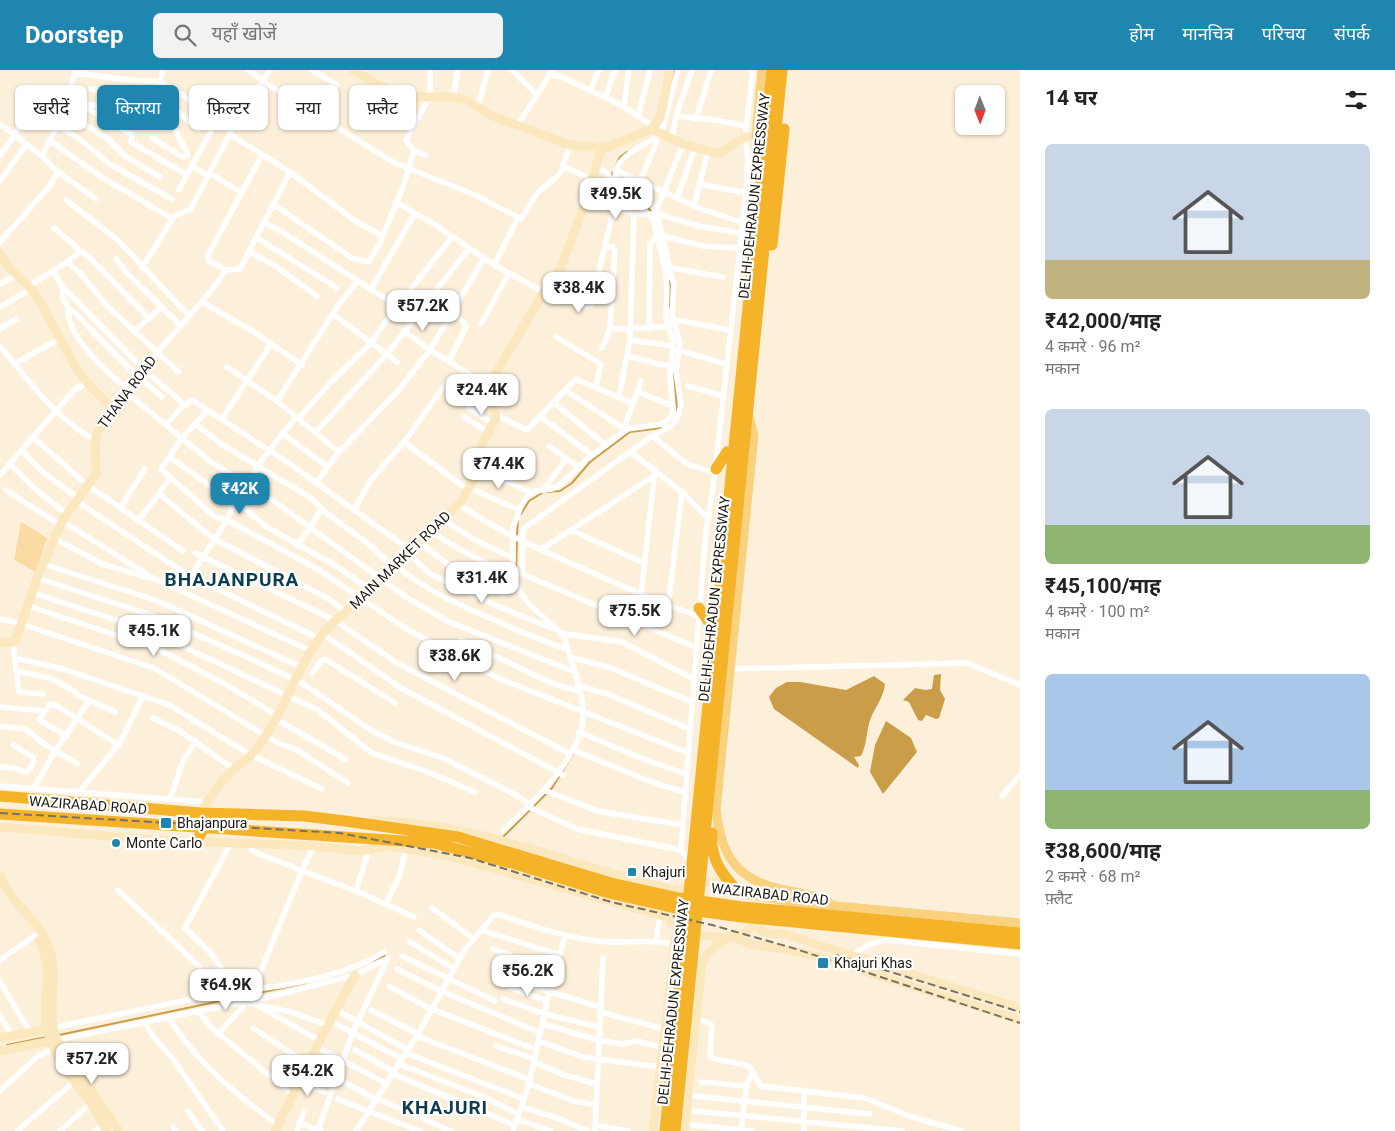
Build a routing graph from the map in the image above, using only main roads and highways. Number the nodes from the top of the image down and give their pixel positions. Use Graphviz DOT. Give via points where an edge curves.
graph roads {
  1 [pos="763,70"];
  2 [pos="782,70"];
  3 [pos="790,70"];
  4 [pos="748,411"];
  5 [pos="729,433"];
  6 [pos="751,435"];
  7 [pos="727,452"];
  8 [pos="716,471"];
  9 [pos="698,612"];
  10 [pos="710,624"];
  11 [pos="0,796"];
  12 [pos="0,814"];
  13 [pos="204,828"];
  14 [pos="410,840"];
  15 [pos="196,842"];
  16 [pos="689,885"];
  17 [pos="734,886"];
  18 [pos="747,894"];
  19 [pos="835,906"];
  20 [pos="1020,923"];
  21 [pos="1020,933"];
  22 [pos="1020,944"];
  23 [pos="666,1131"];
  24 [pos="675,1131"];
  1 -- 5 [label="highway"];
  1 -- 23 [label="highway, DELHI-DEHRADUN EXPRESSWAY"];
  2 -- 4 [label="highway, DELHI-DEHRADUN EXPRESSWAY"];
  3 -- 6 [label="highway"];
  4 -- 19 [label="main road" via="754,434 716,809 719,834 724,848 740,870 765,884 820,896"];
  4 -- 24 [label="highway, DELHI-DEHRADUN EXPRESSWAY"];
  5 -- 6 [label="highway"];
  5 -- 7 [label="highway"];
  6 -- 17 [label="highway" via="712,848 720,870"];
  7 -- 8 [label="highway"];
  7 -- 10 [label="highway"];
  9 -- 10 [label="highway"];
  10 -- 16 [label="highway" via="683,854"];
  11 -- 14 [label="highway, WAZIRABAD ROAD" via="345,820"];
  12 -- 13 [label="highway, WAZIRABAD ROAD"];
  13 -- 14 [label="highway, WAZIRABAD ROAD" via="317,842 353,838"];
  13 -- 15 [label="highway"];
  14 -- 21 [label="highway, WAZIRABAD ROAD" via="458,837 611,883 679,898"];
  14 -- 22 [label="highway, WAZIRABAD ROAD" via="455,847 675,908"];
  18 -- 19 [label="main road"];
  19 -- 20 [label="main road"];
}
